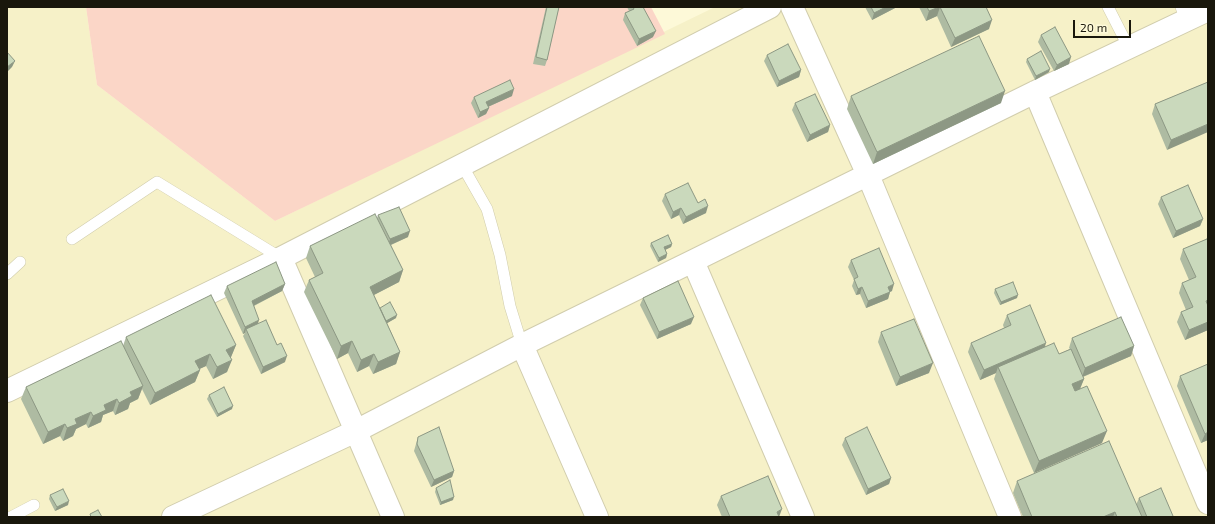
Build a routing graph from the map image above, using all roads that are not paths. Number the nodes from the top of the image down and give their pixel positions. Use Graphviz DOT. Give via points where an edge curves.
graph roads {
  1 [pos="770,7"];
  2 [pos="792,7"];
  3 [pos="1108,7"];
  4 [pos="1197,14"];
  5 [pos="1129,48"];
  6 [pos="1035,92"];
  7 [pos="462,165"];
  8 [pos="868,175"];
  9 [pos="72,239"];
  10 [pos="281,258"];
  11 [pos="693,261"];
  12 [pos="20,262"];
  13 [pos="7,274"];
  14 [pos="522,345"];
  15 [pos="7,391"];
  16 [pos="356,431"];
  17 [pos="1208,503"];
  18 [pos="34,505"];
  19 [pos="182,515"];
  20 [pos="11,517"];
  21 [pos="393,517"];
  22 [pos="597,517"];
  23 [pos="803,517"];
  24 [pos="1010,517"];
  1 -- 7 [label="street"];
  2 -- 8 [label="street"];
  3 -- 5 [label="lane"];
  4 -- 5 [label="street"];
  5 -- 6 [label="street"];
  6 -- 8 [label="street"];
  6 -- 17 [label="street"];
  7 -- 10 [label="street"];
  7 -- 14 [label="lane" via="487,209"];
  8 -- 11 [label="street"];
  8 -- 24 [label="street"];
  9 -- 10 [label="lane" via="157,182"];
  10 -- 15 [label="street"];
  10 -- 16 [label="street"];
  11 -- 14 [label="street"];
  11 -- 23 [label="street"];
  12 -- 13 [label="lane"];
  14 -- 16 [label="street"];
  14 -- 22 [label="street"];
  16 -- 19 [label="street"];
  16 -- 21 [label="street"];
  18 -- 20 [label="lane"];
}
